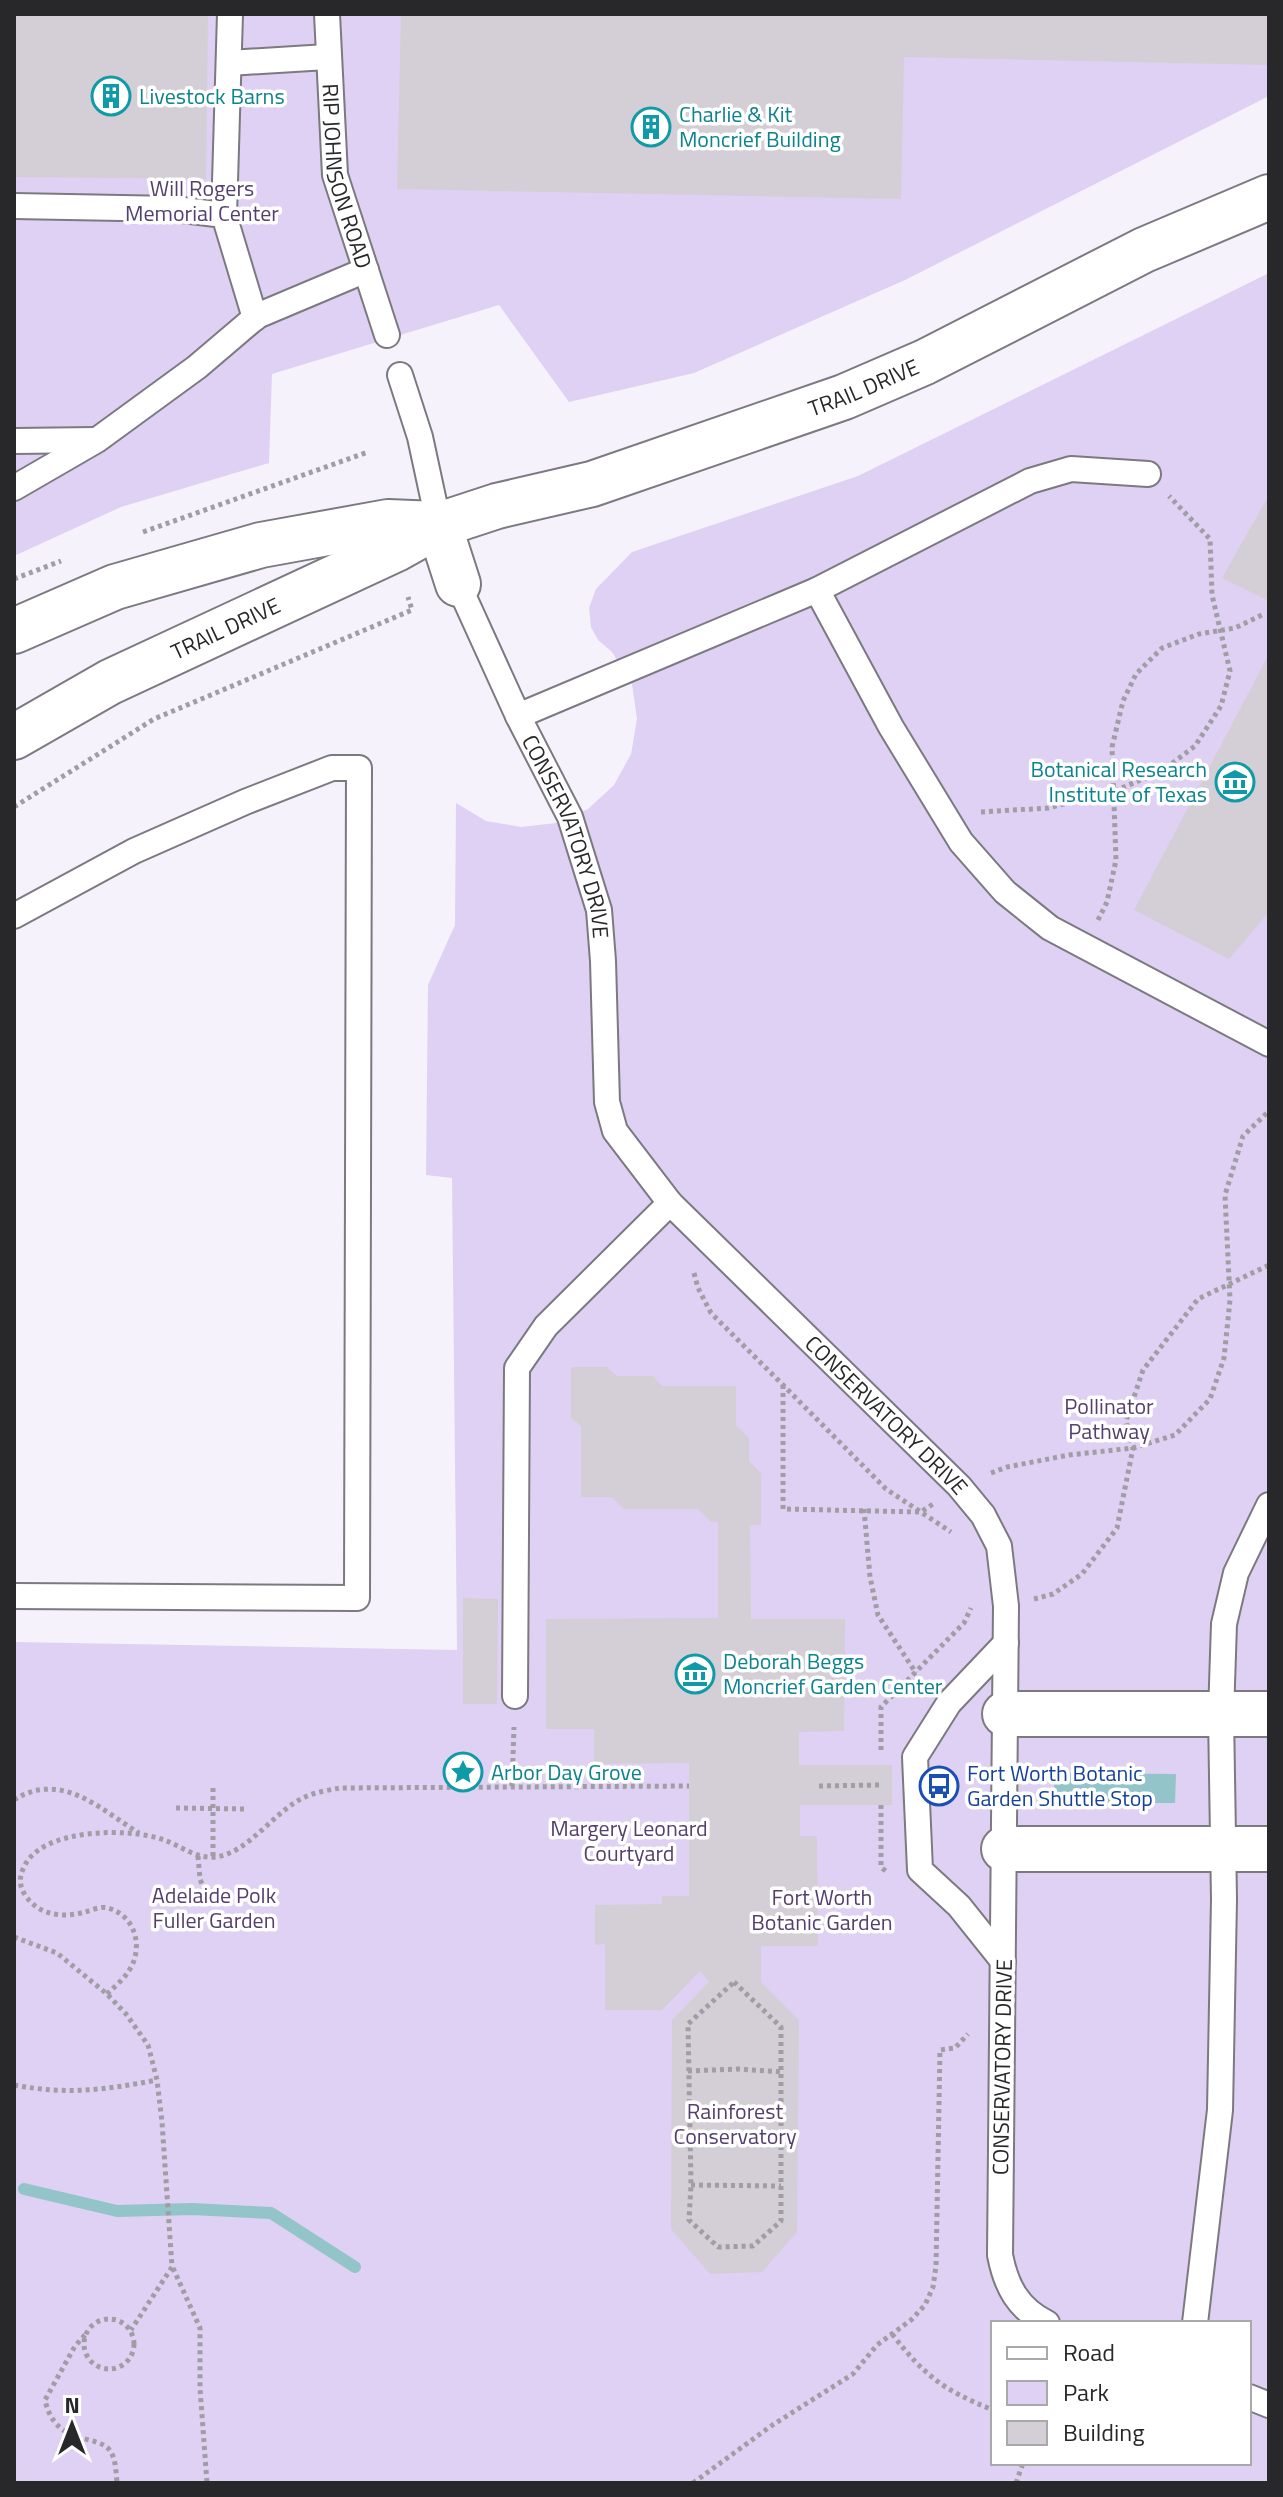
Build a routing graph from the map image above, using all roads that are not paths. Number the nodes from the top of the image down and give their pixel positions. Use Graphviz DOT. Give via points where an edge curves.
graph roads {
  1 [pos="230,14"];
  2 [pos="327,14"];
  3 [pos="327,57"];
  4 [pos="229,63"];
  5 [pos="1269,197"];
  6 [pos="14,206"];
  7 [pos="224,215"];
  8 [pos="366,270"];
  9 [pos="255,318"];
  10 [pos="387,335"];
  11 [pos="400,375"];
  12 [pos="97,440"];
  13 [pos="14,441"];
  14 [pos="1148,474"];
  15 [pos="14,488"];
  16 [pos="439,525"];
  17 [pos="458,584"];
  18 [pos="817,590"];
  19 [pos="14,631"];
  20 [pos="518,716"];
  21 [pos="14,737"];
  22 [pos="14,916"];
  23 [pos="1269,1044"];
  24 [pos="670,1203"];
  25 [pos="1269,1505"];
  26 [pos="14,1596"];
  27 [pos="1006,1643"];
  28 [pos="515,1696"];
  29 [pos="1005,1714"];
  30 [pos="1221,1714"];
  31 [pos="1269,1714"];
  32 [pos="1004,1849"];
  33 [pos="1224,1849"];
  34 [pos="1269,1849"];
  35 [pos="1003,1961"];
  36 [pos="1043,2321"];
  37 [pos="1195,2321"];
  1 -- 4 [label="lane"];
  2 -- 3 [label="lane, RIP JOHNSON ROAD"];
  3 -- 4 [label="lane"];
  3 -- 8 [label="lane, RIP JOHNSON ROAD" via="335,175"];
  4 -- 7 [label="lane"];
  5 -- 16 [label="street, TRAIL DRIVE" via="1144,250 925,362 844,397 592,484"];
  6 -- 7 [label="lane"];
  7 -- 9 [label="lane"];
  8 -- 9 [label="lane"];
  8 -- 10 [label="lane, RIP JOHNSON ROAD"];
  9 -- 12 [label="lane"];
  11 -- 16 [label="lane"];
  12 -- 13 [label="lane"];
  12 -- 15 [label="lane"];
  14 -- 18 [label="lane" via="1071,469 1030,481"];
  16 -- 17 [label="street"];
  16 -- 19 [label="street, TRAIL DRIVE" via="388,522 261,545 115,587"];
  16 -- 21 [label="street, TRAIL DRIVE" via="110,682"];
  17 -- 20 [label="lane, CONSERVATORY DRIVE"];
  18 -- 20 [label="lane"];
  18 -- 23 [label="lane" via="961,842 1005,892 1050,928"];
  20 -- 24 [label="lane, CONSERVATORY DRIVE" via="570,817 599,910 607,1102 615,1131"];
  22 -- 26 [label="lane" via="134,851 245,802 332,768 359,768 357,1598"];
  24 -- 27 [label="lane, CONSERVATORY DRIVE" via="983,1515 999,1546"];
  24 -- 28 [label="lane" via="546,1326 517,1368"];
  25 -- 30 [label="lane" via="1236,1573 1224,1624"];
  27 -- 29 [label="lane, CONSERVATORY DRIVE"];
  27 -- 35 [label="lane" via="949,1703 915,1757 920,1870 959,1906"];
  29 -- 30 [label="street"];
  29 -- 32 [label="lane, CONSERVATORY DRIVE"];
  30 -- 31 [label="street"];
  30 -- 33 [label="lane"];
  32 -- 33 [label="street"];
  32 -- 35 [label="lane, CONSERVATORY DRIVE"];
  33 -- 34 [label="street"];
  33 -- 37 [label="lane" via="1220,2110"];
  35 -- 36 [label="lane, CONSERVATORY DRIVE" via="1000,2255 1017,2300"];
}
